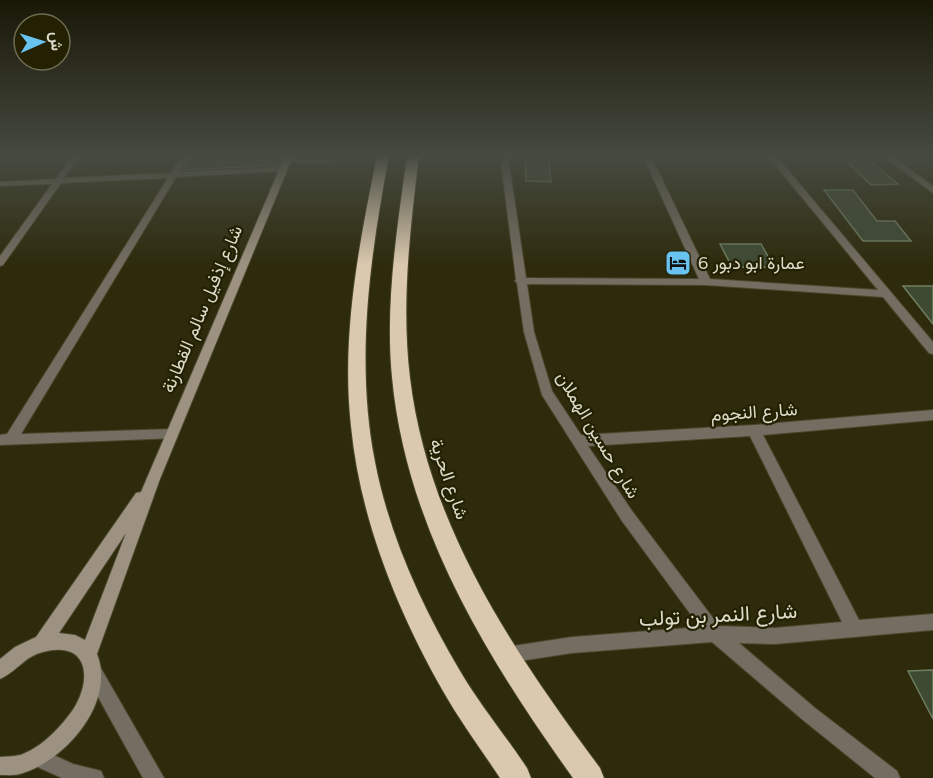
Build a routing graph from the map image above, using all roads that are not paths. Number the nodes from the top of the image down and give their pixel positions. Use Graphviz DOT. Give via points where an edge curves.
graph roads {
  1 [pos="49,192"];
  2 [pos="163,192"];
  3 [pos="273,192"];
  4 [pos="370,192"];
  5 [pos="408,192"];
  6 [pos="509,192"];
  7 [pos="664,192"];
  8 [pos="802,192"];
  9 [pos="0,263"];
  10 [pos="520,281"];
  11 [pos="706,282"];
  12 [pos="886,294"];
  13 [pos="933,350"];
  14 [pos="933,415"];
  15 [pos="754,430"];
  16 [pos="172,434"];
  17 [pos="5,440"];
  18 [pos="577,441"];
  19 [pos="153,479"];
  20 [pos="933,622"];
  21 [pos="854,628"];
  22 [pos="715,634"];
  23 [pos="42,643"];
  24 [pos="22,652"];
  25 [pos="506,655"];
  26 [pos="0,660"];
  27 [pos="91,662"];
  28 [pos="0,670"];
  29 [pos="38,757"];
  30 [pos="0,766"];
  31 [pos="15,771"];
  32 [pos="94,778"];
  33 [pos="154,778"];
  34 [pos="517,778"];
  35 [pos="590,778"];
  36 [pos="890,778"];
  1 -- 9 [label="street"];
  2 -- 17 [label="street"];
  3 -- 16 [label="street, شارع إذفيل سالم القطارنة"];
  4 -- 34 [label="highway" via="359,328 358,407 365,462 384,533 411,598 452,681"];
  5 -- 25 [label="highway, شارع الحرية" via="400,300 401,378 413,449 466,584"];
  6 -- 10 [label="street, شارع حسين الهملان"];
  7 -- 11 [label="street"];
  8 -- 12 [label="street"];
  10 -- 11 [label="street"];
  10 -- 18 [label="street, شارع حسين الهملان" via="546,392"];
  11 -- 12 [label="street"];
  12 -- 13 [label="street"];
  14 -- 15 [label="street, شارع النجوم"];
  15 -- 18 [label="street, شارع النجوم"];
  15 -- 21 [label="street"];
  16 -- 17 [label="street"];
  16 -- 19 [label="street, شارع إذفيل سالم القطارنة"];
  18 -- 22 [label="street, شارع حسين الهملان"];
  19 -- 23 [label="street, شارع إذفيل سالم القطارنة"];
  19 -- 27 [label="street, شارع إذفيل سالم القطارنة"];
  20 -- 21 [label="street, شارع النمر بن تولب"];
  21 -- 22 [label="street, شارع النمر بن تولب" via="775,636"];
  22 -- 25 [label="street, شارع النمر بن تولب" via="572,645"];
  22 -- 36 [label="street, شارع حسين الهملان"];
  23 -- 24 [label="street"];
  23 -- 27 [label="street" via="61,640 78,644"];
  24 -- 26 [label="street"];
  24 -- 28 [label="street"];
  25 -- 35 [label="highway, شارع الحرية"];
  27 -- 29 [label="street, شارع إذفيل سالم القطارنة" via="90,693 79,717 61,740"];
  27 -- 33 [label="street"];
  29 -- 31 [label="street, شارع إذفيل سالم القطارنة"];
  29 -- 32 [label="street" via="72,773"];
  30 -- 31 [label="street"];
}
